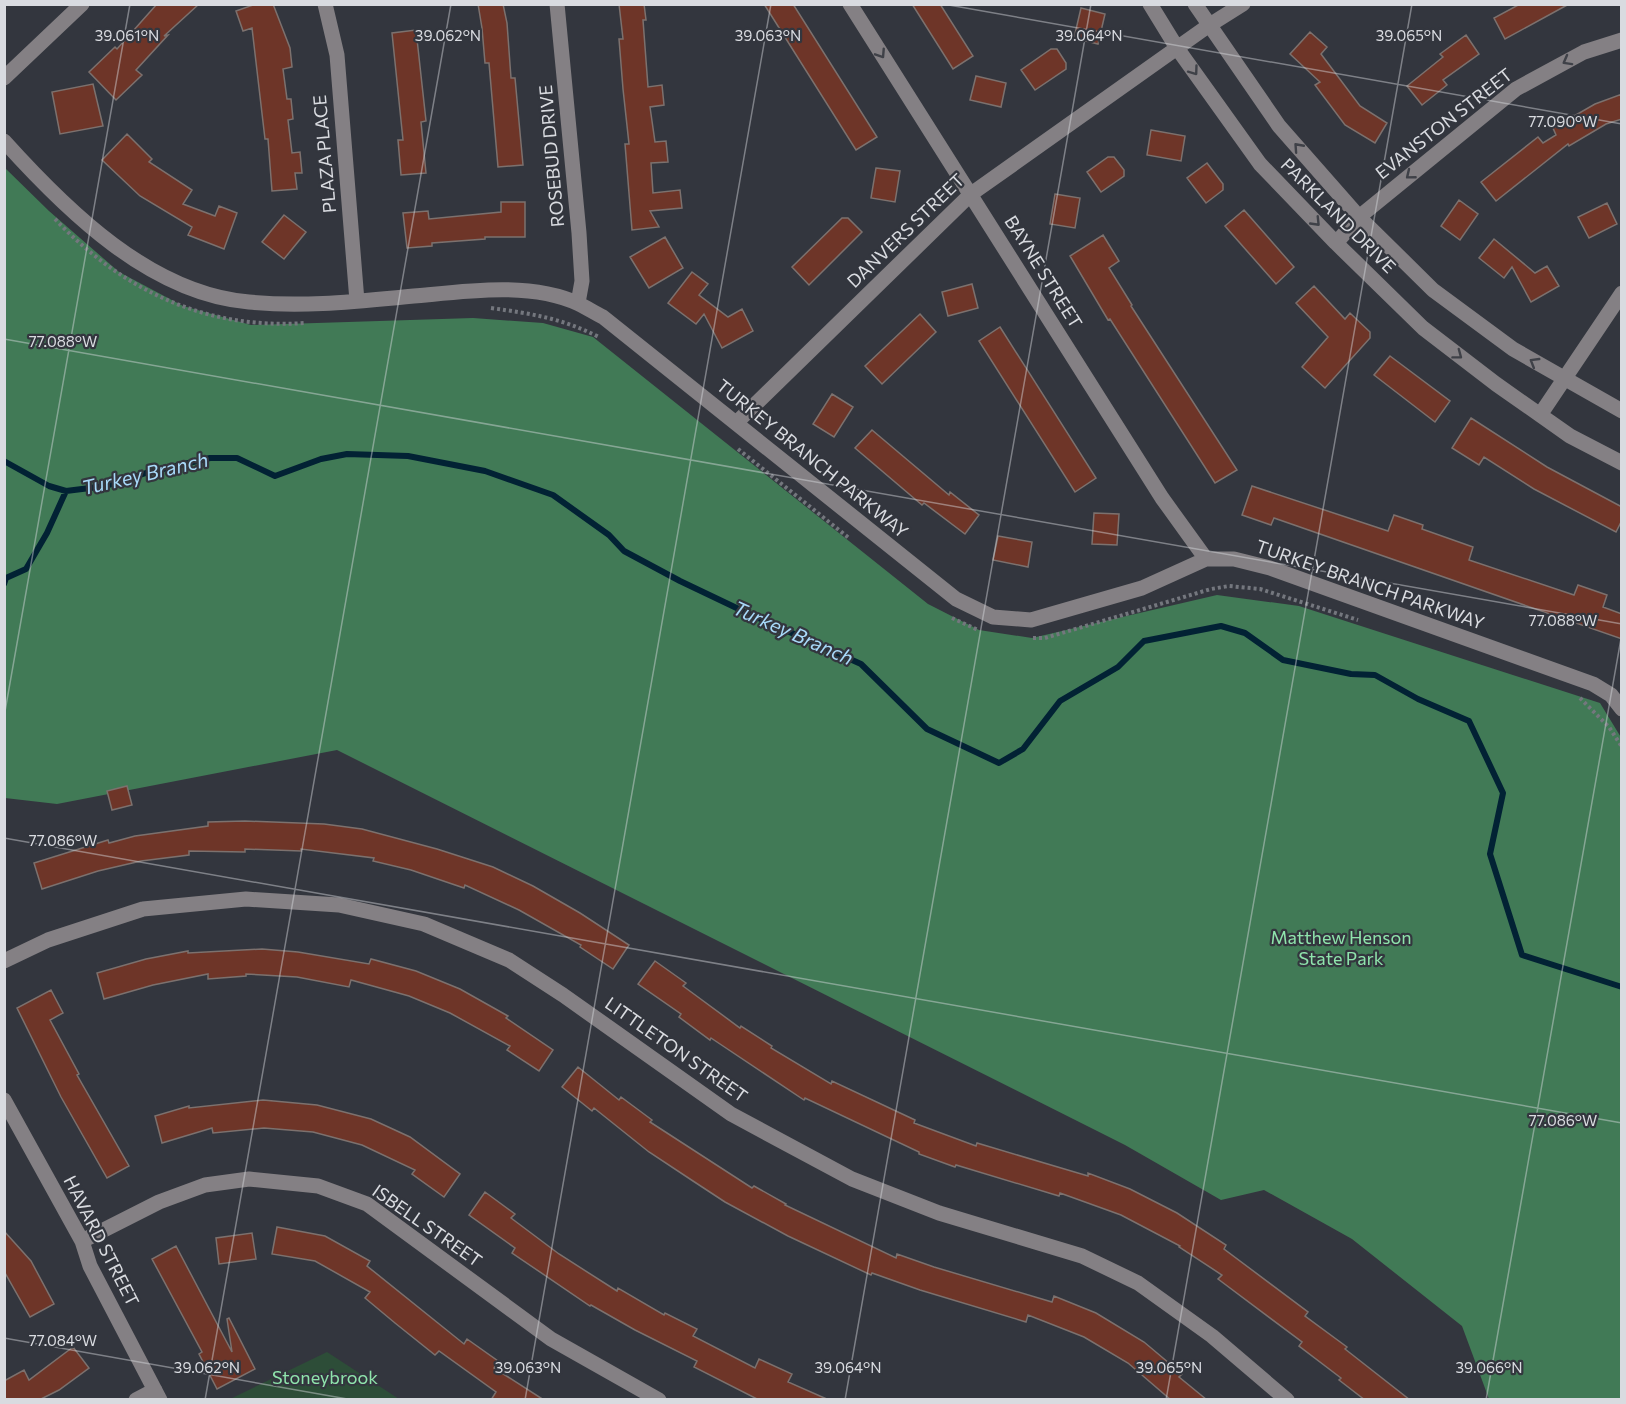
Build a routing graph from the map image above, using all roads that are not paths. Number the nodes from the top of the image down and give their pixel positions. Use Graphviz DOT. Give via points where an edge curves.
graph roads {
  1 [pos="82,4"];
  2 [pos="325,4"];
  3 [pos="556,4"];
  4 [pos="850,4"];
  5 [pos="1150,4"];
  6 [pos="1195,4"];
  7 [pos="1243,4"];
  8 [pos="1208,26"];
  9 [pos="1622,40"];
  10 [pos="1177,48"];
  11 [pos="4,78"];
  12 [pos="4,141"];
  13 [pos="971,194"];
  14 [pos="1359,217"];
  15 [pos="1336,243"];
  16 [pos="1622,293"];
  17 [pos="357,301"];
  18 [pos="578,303"];
  19 [pos="1564,380"];
  20 [pos="1622,411"];
  21 [pos="1540,415"];
  22 [pos="736,423"];
  23 [pos="1622,463"];
  24 [pos="1206,559"];
  25 [pos="1622,709"];
  26 [pos="4,961"];
  27 [pos="4,1100"];
  28 [pos="82,1241"];
  29 [pos="158,1395"];
  30 [pos="136,1400"];
  31 [pos="659,1400"];
  32 [pos="1287,1400"];
  1 -- 11 [label="street"];
  2 -- 17 [label="street, PLAZA PLACE" via="336,55"];
  3 -- 18 [label="street, ROSEBUD DRIVE" via="579,233 582,281"];
  4 -- 13 [label="street, BAYNE STREET, one-way"];
  5 -- 10 [label="street, PARKLAND DRIVE"];
  6 -- 8 [label="street, PARKLAND DRIVE"];
  7 -- 8 [label="street, DANVERS STREET"];
  8 -- 10 [label="street, DANVERS STREET"];
  14 -- 8 [label="street, PARKLAND DRIVE, one-way" via="1279,126"];
  9 -- 14 [label="street, EVANSTON STREET, one-way" via="1584,52 1516,89"];
  10 -- 13 [label="street, DANVERS STREET"];
  10 -- 15 [label="street, PARKLAND DRIVE, one-way" via="1260,164"];
  12 -- 17 [label="street, TURKEY BRANCH PARKWAY" via="98,234 156,273 213,296 248,302 294,305"];
  13 -- 22 [label="street, DANVERS STREET"];
  13 -- 24 [label="street, BAYNE STREET" via="1162,498"];
  14 -- 15 [label="street, EVANSTON STREET"];
  19 -- 14 [label="street, PARKLAND DRIVE, one-way" via="1513,349 1433,290"];
  15 -- 21 [label="street, PARKLAND DRIVE, one-way" via="1423,328"];
  16 -- 19 [label="street"];
  17 -- 18 [label="street, TURKEY BRANCH PARKWAY" via="488,289 545,294"];
  18 -- 22 [label="street, TURKEY BRANCH PARKWAY" via="603,317"];
  19 -- 20 [label="street, PARKLAND DRIVE"];
  19 -- 21 [label="street"];
  21 -- 23 [label="street, PARKLAND DRIVE"];
  22 -- 24 [label="street, TURKEY BRANCH PARKWAY" via="956,599 993,617 1031,620 1059,613 1142,588"];
  24 -- 25 [label="street, TURKEY BRANCH PARKWAY" via="1234,559 1270,568 1593,684 1611,695"];
  26 -- 32 [label="street, LITTLETON STREET" via="48,940 143,909 246,899 339,905 424,924 509,960 730,1113 852,1179 939,1213 1082,1256 1138,1283 1212,1336"];
  27 -- 28 [label="street, HAVARD STREET"];
  28 -- 29 [label="street, HAVARD STREET" via="90,1266"];
  28 -- 31 [label="street, ISBELL STREET" via="159,1202 205,1185 249,1179 318,1186 367,1204 551,1339"];
  29 -- 30 [label="street"];
}
